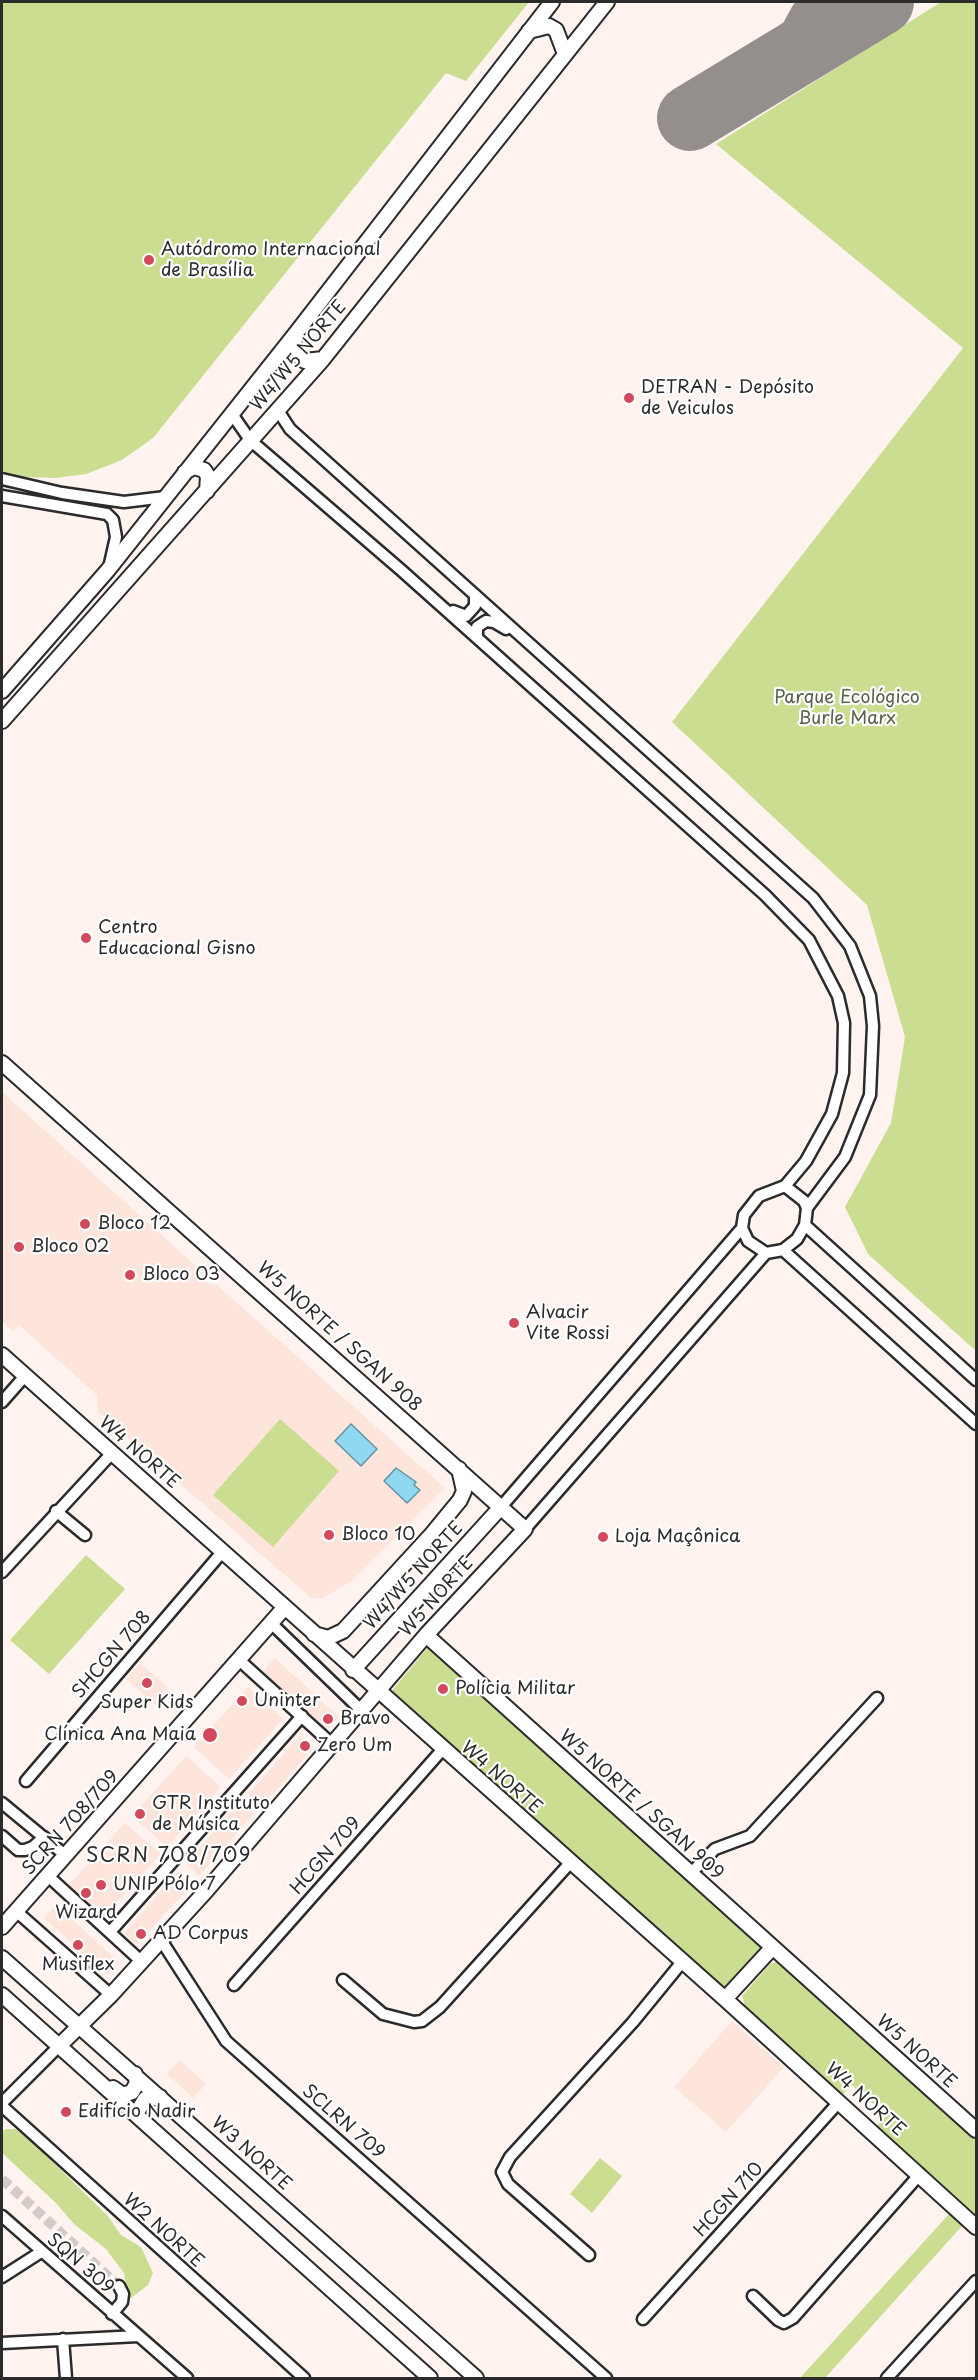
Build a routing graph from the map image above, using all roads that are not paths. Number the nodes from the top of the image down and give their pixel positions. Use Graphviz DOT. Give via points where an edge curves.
graph roads {
  1 [pos="552,2"];
  2 [pos="607,2"];
  3 [pos="529,31"];
  4 [pos="565,54"];
  5 [pos="296,333"];
  6 [pos="323,359"];
  7 [pos="277,409"];
  8 [pos="232,414"];
  9 [pos="250,440"];
  10 [pos="185,472"];
  11 [pos="2,479"];
  12 [pos="207,491"];
  13 [pos="2,496"];
  14 [pos="165,497"];
  15 [pos="108,570"];
  16 [pos="401,570"];
  17 [pos="475,596"];
  18 [pos="477,638"];
  19 [pos="540,654"];
  20 [pos="2,691"];
  21 [pos="2,721"];
  22 [pos="2,1063"];
  23 [pos="785,1186"];
  24 [pos="807,1208"];
  25 [pos="805,1225"];
  26 [pos="742,1228"];
  27 [pos="783,1250"];
  28 [pos="766,1254"];
  29 [pos="2,1355"];
  30 [pos="24,1377"];
  31 [pos="976,1380"];
  32 [pos="2,1402"];
  33 [pos="976,1424"];
  34 [pos="112,1453"];
  35 [pos="459,1469"];
  36 [pos="501,1507"];
  37 [pos="56,1511"];
  38 [pos="525,1529"];
  39 [pos="85,1535"];
  40 [pos="223,1551"];
  41 [pos="2,1572"];
  42 [pos="285,1607"];
  43 [pos="271,1623"];
  44 [pos="314,1634"];
  45 [pos="426,1635"];
  46 [pos="238,1659"];
  47 [pos="353,1670"];
  48 [pos="378,1692"];
  49 [pos="877,1698"];
  50 [pos="362,1711"];
  51 [pos="302,1716"];
  52 [pos="333,1745"];
  53 [pos="442,1750"];
  54 [pos="26,1781"];
  55 [pos="2,1803"];
  56 [pos="2,1836"];
  57 [pos="44,1837"];
  58 [pos="65,1855"];
  59 [pos="570,1863"];
  60 [pos="691,1873"];
  61 [pos="47,1875"];
  62 [pos="15,1911"];
  63 [pos="2,1927"];
  64 [pos="110,1932"];
  65 [pos="161,1940"];
  66 [pos="772,1948"];
  67 [pos="2,1958"];
  68 [pos="142,1962"];
  69 [pos="682,1962"];
  70 [pos="343,1980"];
  71 [pos="234,1985"];
  72 [pos="2,1995"];
  73 [pos="111,1995"];
  74 [pos="725,1999"];
  75 [pos="832,2000"];
  76 [pos="79,2027"];
  77 [pos="60,2045"];
  78 [pos="135,2074"];
  79 [pos="93,2076"];
  80 [pos="160,2097"];
  81 [pos="839,2102"];
  82 [pos="2,2105"];
  83 [pos="136,2114"];
  84 [pos="976,2130"];
  85 [pos="920,2174"];
  86 [pos="2,2216"];
  87 [pos="976,2227"];
  88 [pos="41,2252"];
  89 [pos="589,2255"];
  90 [pos="2,2277"];
  91 [pos="976,2281"];
  92 [pos="119,2286"];
  93 [pos="753,2296"];
  94 [pos="112,2314"];
  95 [pos="643,2319"];
  96 [pos="138,2336"];
  97 [pos="63,2339"];
  98 [pos="2,2343"];
  99 [pos="66,2379"];
  100 [pos="187,2379"];
  101 [pos="304,2379"];
  102 [pos="430,2379"];
  103 [pos="476,2379"];
  104 [pos="606,2379"];
  105 [pos="887,2379"];
  1 -- 3 [label="main road, W4/W5 NORTE"];
  2 -- 4 [label="main road, W4/W5 NORTE"];
  3 -- 4 [label="main road" via="541,26 556,30"];
  3 -- 5 [label="main road, W4/W5 NORTE"];
  4 -- 6 [label="main road, W4/W5 NORTE"];
  5 -- 6 [label="main road" via="294,346 299,356 311,361"];
  5 -- 8 [label="main road, W4/W5 NORTE"];
  6 -- 7 [label="main road, W4/W5 NORTE"];
  7 -- 9 [label="main road, W4/W5 NORTE"];
  7 -- 17 [label="street" via="290,429"];
  8 -- 9 [label="street"];
  8 -- 10 [label="main road, W4/W5 NORTE"];
  9 -- 12 [label="main road, W4/W5 NORTE"];
  9 -- 16 [label="street"];
  10 -- 12 [label="main road" via="194,467 204,470"];
  10 -- 14 [label="main road, W4/W5 NORTE"];
  11 -- 14 [label="street" via="124,502"];
  12 -- 21 [label="main road, W4/W5 NORTE"];
  13 -- 15 [label="street" via="107,514 113,520 116,537"];
  14 -- 15 [label="main road, W4/W5 NORTE"];
  15 -- 20 [label="main road, W4/W5 NORTE"];
  16 -- 17 [label="street" via="459,615 466,616 472,610"];
  16 -- 18 [label="street"];
  17 -- 19 [label="street"];
  18 -- 19 [label="street" via="477,627 490,621"];
  18 -- 23 [label="street" via="765,895 809,939 838,996 843,1023 843,1073 821,1138"];
  19 -- 24 [label="street" via="813,898 850,946 870,996 870,1095 845,1157"];
  22 -- 35 [label="main road, W5 NORTE / SGAN 908"];
  23 -- 24 [label="street" via="800,1195"];
  23 -- 26 [label="street" via="753,1201 744,1215"];
  24 -- 25 [label="street"];
  25 -- 27 [label="street"];
  25 -- 31 [label="street"];
  26 -- 28 [label="street" via="748,1240"];
  26 -- 36 [label="street"];
  27 -- 28 [label="street"];
  27 -- 33 [label="street"];
  28 -- 38 [label="street"];
  29 -- 30 [label="main road, W4 NORTE"];
  30 -- 32 [label="street"];
  30 -- 34 [label="main road, W4 NORTE"];
  34 -- 37 [label="street"];
  34 -- 40 [label="main road, W4 NORTE"];
  35 -- 36 [label="main road, W5 NORTE / SGAN 908"];
  35 -- 44 [label="main road" via="464,1491 432,1534 343,1631 328,1638"];
  36 -- 38 [label="main road, W5 NORTE / SGAN 908"];
  36 -- 47 [label="main road, W4/W5 NORTE"];
  37 -- 39 [label="street"];
  37 -- 41 [label="street"];
  38 -- 45 [label="main road, W5 NORTE"];
  40 -- 42 [label="main road, W4 NORTE"];
  40 -- 54 [label="street, SHCGN 708"];
  42 -- 43 [label="main road, SCRN 708/709"];
  42 -- 44 [label="main road, W4 NORTE"];
  43 -- 46 [label="main road, SCRN 708/709"];
  43 -- 50 [label="street"];
  44 -- 47 [label="main road, W4 NORTE"];
  45 -- 48 [label="main road, W5 NORTE"];
  45 -- 60 [label="main road, W5 NORTE / SGAN 909"];
  46 -- 51 [label="street"];
  46 -- 58 [label="main road, SCRN 708/709"];
  47 -- 48 [label="main road, W4 NORTE"];
  48 -- 50 [label="main road"];
  48 -- 53 [label="main road, W4 NORTE"];
  49 -- 60 [label="street" via="750,1836 715,1849"];
  50 -- 52 [label="main road"];
  51 -- 52 [label="street"];
  51 -- 64 [label="street"];
  52 -- 65 [label="main road"];
  53 -- 59 [label="main road, W4 NORTE"];
  53 -- 71 [label="street, HCGN 709"];
  55 -- 57 [label="street"];
  56 -- 57 [label="street" via="18,1850 33,1847"];
  57 -- 58 [label="street"];
  58 -- 61 [label="main road, SCRN 708/709"];
  59 -- 69 [label="main road, W4 NORTE"];
  59 -- 70 [label="street" via="440,2007 422,2021 383,2014"];
  60 -- 66 [label="main road, W5 NORTE / SGAN 909"];
  61 -- 62 [label="main road, SCRN 708/709"];
  61 -- 64 [label="street"];
  62 -- 63 [label="main road, SCRN 708/709"];
  62 -- 73 [label="street"];
  64 -- 68 [label="street"];
  65 -- 68 [label="main road"];
  65 -- 104 [label="street, SCLRN 709" via="226,2042"];
  66 -- 74 [label="main road"];
  66 -- 75 [label="main road, W5 NORTE / SGAN 909"];
  67 -- 76 [label="main road, W3 NORTE"];
  68 -- 73 [label="main road"];
  69 -- 74 [label="main road, W4 NORTE"];
  69 -- 89 [label="street" via="510,2157 502,2172 508,2184"];
  72 -- 77 [label="main road"];
  73 -- 76 [label="main road"];
  74 -- 81 [label="main road, W4 NORTE"];
  75 -- 84 [label="main road, W5 NORTE"];
  76 -- 77 [label="main road"];
  76 -- 78 [label="main road, W3 NORTE"];
  77 -- 79 [label="main road"];
  77 -- 82 [label="street"];
  78 -- 79 [label="main road" via="135,2088 127,2095"];
  78 -- 80 [label="main road, W3 NORTE"];
  79 -- 83 [label="main road"];
  80 -- 83 [label="main road" via="145,2099"];
  80 -- 103 [label="main road, W3 NORTE"];
  81 -- 85 [label="main road, W4 NORTE"];
  81 -- 95 [label="street, HCGN 710"];
  82 -- 101 [label="street, W2 NORTE"];
  83 -- 102 [label="main road"];
  85 -- 87 [label="main road, W4 NORTE"];
  85 -- 93 [label="street" via="793,2318 784,2323 778,2320"];
  86 -- 88 [label="street, SQN 309"];
  88 -- 90 [label="street"];
  88 -- 94 [label="street, SQN 309"];
  91 -- 105 [label="street"];
  92 -- 94 [label="street" via="122,2302"];
  94 -- 96 [label="street, SQN 309"];
  96 -- 97 [label="street"];
  96 -- 100 [label="street, SQN 309"];
  97 -- 98 [label="street"];
  97 -- 99 [label="street"];
}
